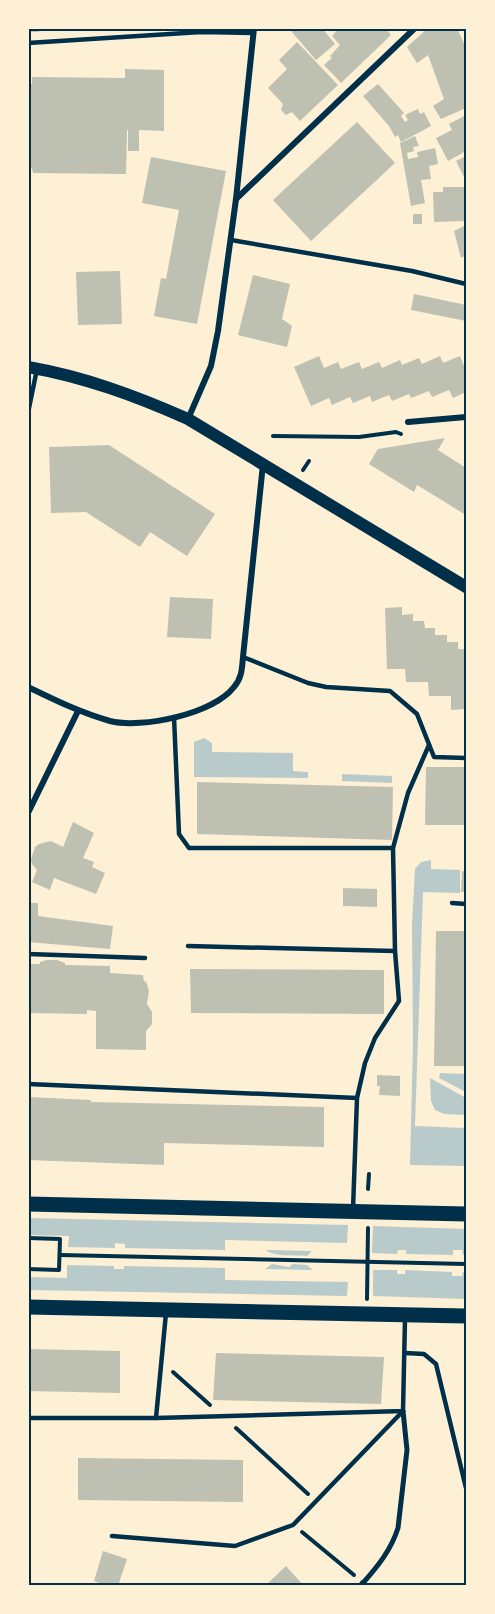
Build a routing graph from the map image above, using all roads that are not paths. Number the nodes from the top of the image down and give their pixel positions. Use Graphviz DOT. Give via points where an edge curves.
graph roads {
  1 [pos="415,28"];
  2 [pos="254,31"];
  3 [pos="28,43"];
  4 [pos="236,199"];
  5 [pos="231,240"];
  6 [pos="466,285"];
  7 [pos="33,368"];
  8 [pos="28,413"];
  9 [pos="466,417"];
  10 [pos="188,419"];
  11 [pos="408,422"];
  12 [pos="263,464"];
  13 [pos="466,587"];
  14 [pos="243,657"];
  15 [pos="28,687"];
  16 [pos="78,711"];
  17 [pos="174,717"];
  18 [pos="429,745"];
  19 [pos="466,758"];
  20 [pos="28,813"];
  21 [pos="393,848"];
  22 [pos="452,903"];
  23 [pos="466,904"];
  24 [pos="188,946"];
  25 [pos="395,951"];
  26 [pos="28,954"];
  27 [pos="146,958"];
  28 [pos="28,1084"];
  29 [pos="357,1098"];
  30 [pos="28,1204"];
  31 [pos="352,1212"];
  32 [pos="466,1214"];
  33 [pos="28,1307"];
  34 [pos="166,1310"];
  35 [pos="405,1315"];
  36 [pos="466,1316"];
  37 [pos="405,1353"];
  38 [pos="404,1411"];
  39 [pos="28,1418"];
  40 [pos="156,1418"];
  41 [pos="466,1488"];
  42 [pos="112,1536"];
  43 [pos="362,1584"];
  1 -- 4 [label="street"];
  2 -- 3 [label="lane"];
  2 -- 4 [label="street"];
  4 -- 5 [label="street"];
  5 -- 6 [label="lane" via="411,271"];
  5 -- 10 [label="street" via="211,366"];
  7 -- 8 [label="lane"];
  7 -- 10 [label="main road" via="91,381"];
  9 -- 11 [label="street"];
  10 -- 12 [label="main road"];
  12 -- 13 [label="main road"];
  12 -- 14 [label="street"];
  14 -- 17 [label="street" via="240,678 233,689 213,705"];
  14 -- 18 [label="lane" via="317,685 390,691 417,714"];
  15 -- 16 [label="street"];
  16 -- 17 [label="street" via="133,725"];
  16 -- 20 [label="street"];
  17 -- 21 [label="lane" via="179,834 189,848"];
  18 -- 19 [label="lane" via="434,757"];
  18 -- 21 [label="lane" via="408,793"];
  21 -- 25 [label="lane"];
  22 -- 23 [label="lane"];
  24 -- 25 [label="lane"];
  25 -- 29 [label="lane" via="399,1001 375,1038"];
  26 -- 27 [label="lane"];
  28 -- 29 [label="lane"];
  29 -- 31 [label="lane"];
  30 -- 31 [label="main road"];
  31 -- 32 [label="main road"];
  33 -- 34 [label="main road"];
  34 -- 35 [label="main road"];
  34 -- 40 [label="lane"];
  35 -- 36 [label="main road"];
  35 -- 37 [label="lane"];
  37 -- 38 [label="lane"];
  37 -- 41 [label="lane" via="424,1353 436,1364"];
  38 -- 40 [label="lane"];
  38 -- 42 [label="lane" via="293,1525 235,1546"];
  38 -- 43 [label="street" via="407,1450 398,1528 387,1553"];
  39 -- 40 [label="lane"];
}
